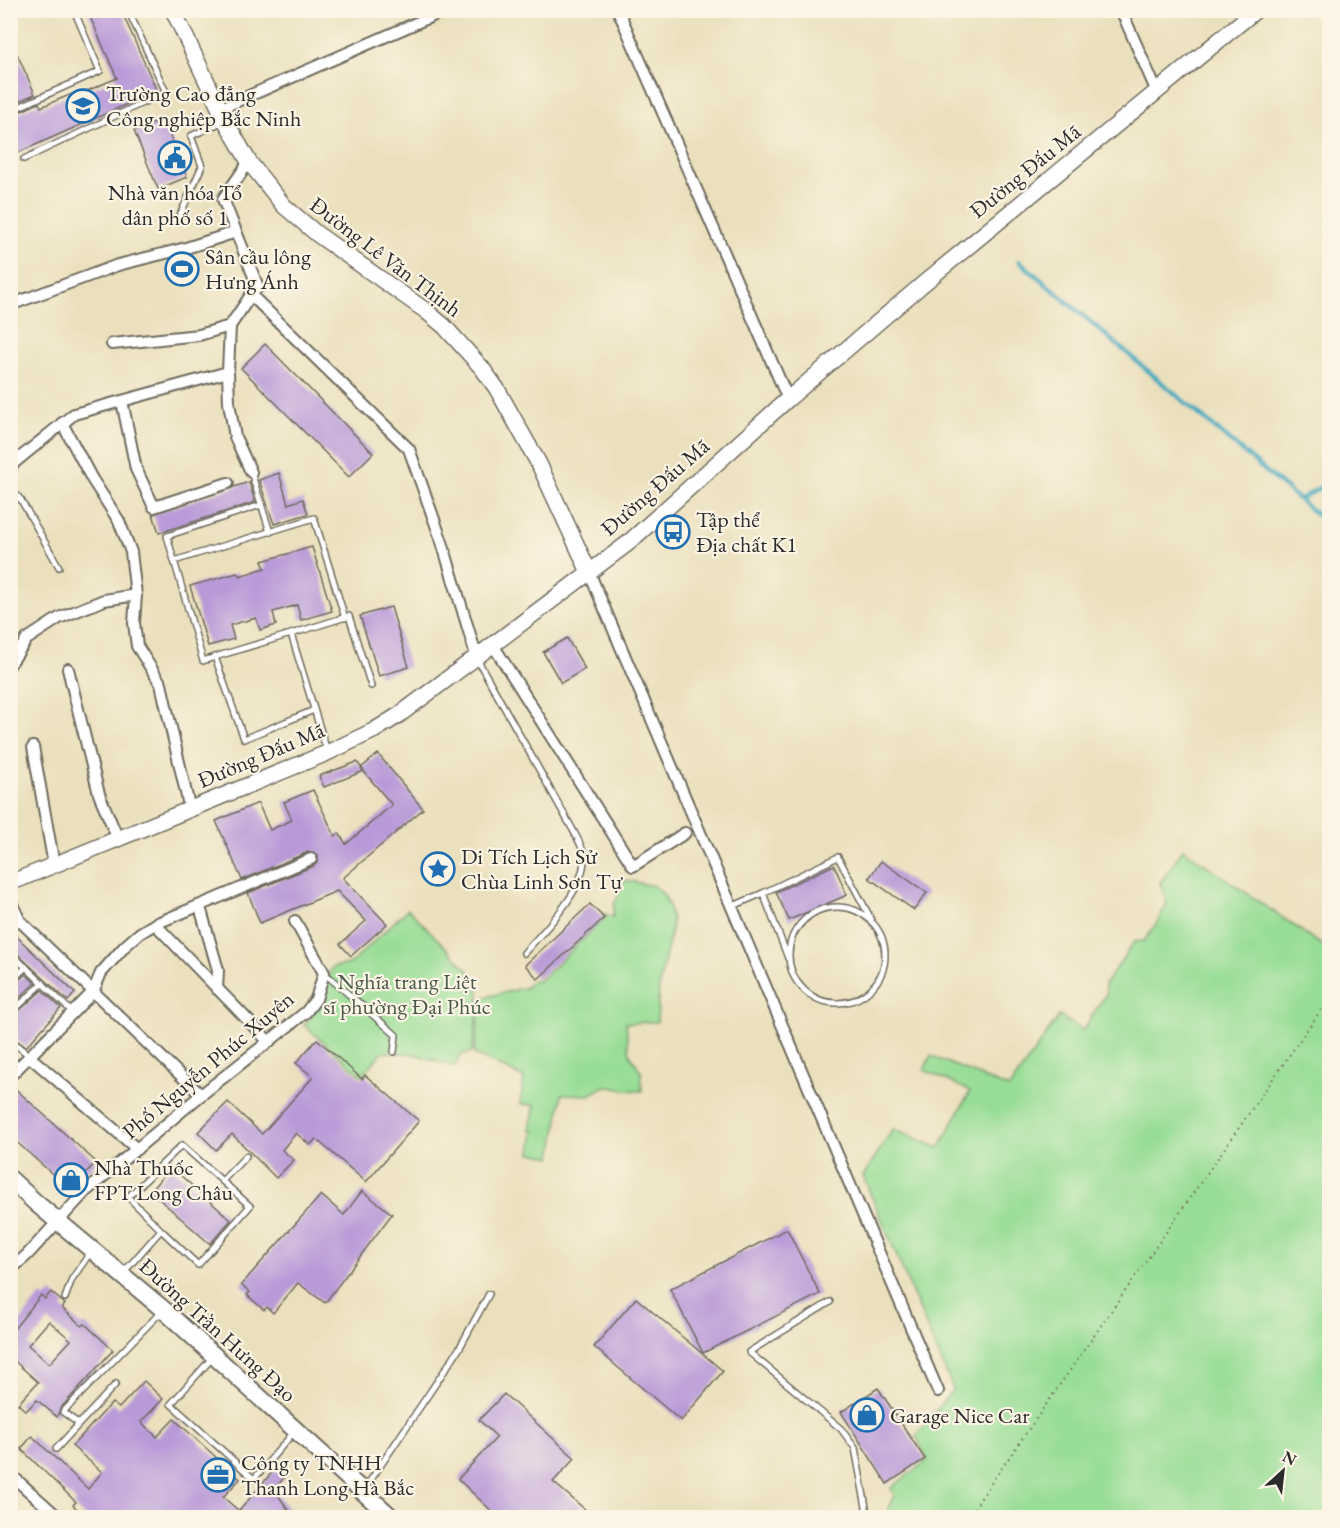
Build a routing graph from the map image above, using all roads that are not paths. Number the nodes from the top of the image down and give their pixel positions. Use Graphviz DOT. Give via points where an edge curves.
graph roads {
  1 [pos="74,10"];
  2 [pos="128,10"];
  3 [pos="173,10"];
  4 [pos="446,10"];
  5 [pos="618,10"];
  6 [pos="1121,10"];
  7 [pos="1256,10"];
  8 [pos="1157,92"];
  9 [pos="10,111"];
  10 [pos="222,115"];
  11 [pos="24,159"];
  12 [pos="249,162"];
  13 [pos="177,222"];
  14 [pos="236,232"];
  15 [pos="251,295"];
  16 [pos="10,305"];
  17 [pos="230,326"];
  18 [pos="112,344"];
  19 [pos="228,372"];
  20 [pos="788,399"];
  21 [pos="122,401"];
  22 [pos="62,423"];
  23 [pos="10,466"];
  24 [pos="251,472"];
  25 [pos="228,483"];
  26 [pos="10,488"];
  27 [pos="261,505"];
  28 [pos="270,532"];
  29 [pos="174,561"];
  30 [pos="59,567"];
  31 [pos="589,572"];
  32 [pos="136,595"];
  33 [pos="345,618"];
  34 [pos="291,634"];
  35 [pos="493,645"];
  36 [pos="214,657"];
  37 [pos="477,658"];
  38 [pos="10,664"];
  39 [pos="68,669"];
  40 [pos="371,686"];
  41 [pos="314,710"];
  42 [pos="33,747"];
  43 [pos="327,753"];
  44 [pos="190,810"];
  45 [pos="685,833"];
  46 [pos="118,839"];
  47 [pos="311,860"];
  48 [pos="54,865"];
  49 [pos="10,883"];
  50 [pos="763,893"];
  51 [pos="10,900"];
  52 [pos="200,907"];
  53 [pos="731,907"];
  54 [pos="295,921"];
  55 [pos="155,924"];
  56 [pos="874,925"];
  57 [pos="10,952"];
  58 [pos="524,953"];
  59 [pos="790,964"];
  60 [pos="26,967"];
  61 [pos="324,973"];
  62 [pos="10,982"];
  63 [pos="43,983"];
  64 [pos="218,989"];
  65 [pos="93,992"];
  66 [pos="73,1013"];
  67 [pos="10,1014"];
  68 [pos="10,1040"];
  69 [pos="269,1042"];
  70 [pos="394,1052"];
  71 [pos="30,1057"];
  72 [pos="10,1076"];
  73 [pos="201,1095"];
  74 [pos="137,1149"];
  75 [pos="246,1156"];
  76 [pos="10,1179"];
  77 [pos="222,1181"];
  78 [pos="57,1221"];
  79 [pos="161,1230"];
  80 [pos="93,1250"];
  81 [pos="10,1270"];
  82 [pos="122,1274"];
  83 [pos="489,1294"];
  84 [pos="65,1298"];
  85 [pos="830,1302"];
  86 [pos="164,1310"];
  87 [pos="214,1355"];
  88 [pos="116,1384"];
  89 [pos="938,1391"];
  90 [pos="78,1424"];
  91 [pos="296,1430"];
  92 [pos="56,1449"];
  93 [pos="10,1474"];
  94 [pos="363,1491"];
  95 [pos="57,1517"];
  96 [pos="392,1518"];
  97 [pos="868,1518"];
  1 -- 9 [label="lane" via="100,71"];
  2 -- 11 [label="lane" via="166,92"];
  3 -- 10 [label="street, Đường Lê Văn Thịnh"];
  4 -- 10 [label="street"];
  5 -- 20 [label="street"];
  6 -- 8 [label="street"];
  7 -- 8 [label="street, Đường Đấu Mã"];
  8 -- 20 [label="street, Đường Đấu Mã"];
  10 -- 12 [label="street, Đường Lê Văn Thịnh"];
  10 -- 13 [label="lane" via="191,136 202,166"];
  12 -- 14 [label="street" via="224,199"];
  12 -- 31 [label="street, Đường Lê Văn Thịnh" via="284,206 426,311 482,368 539,464"];
  14 -- 15 [label="street" via="258,287"];
  14 -- 16 [label="street" via="118,265"];
  15 -- 17 [label="street"];
  15 -- 37 [label="street" via="409,450"];
  17 -- 18 [label="street" via="199,335"];
  17 -- 19 [label="street"];
  19 -- 21 [label="street"];
  19 -- 24 [label="street" via="235,437"];
  20 -- 31 [label="street, Đường Đấu Mã" via="627,544"];
  21 -- 22 [label="street" via="74,414"];
  21 -- 25 [label="street" via="136,469 154,507"];
  22 -- 23 [label="street"];
  22 -- 32 [label="street" via="118,521 131,552"];
  24 -- 27 [label="lane"];
  26 -- 30 [label="lane" via="21,500"];
  27 -- 28 [label="lane"];
  27 -- 29 [label="lane" via="167,536"];
  28 -- 29 [label="lane"];
  28 -- 33 [label="lane" via="314,518"];
  29 -- 36 [label="lane" via="202,661"];
  31 -- 35 [label="street, Đường Đấu Mã"];
  31 -- 53 [label="street"];
  32 -- 38 [label="street" via="104,600 59,618 27,639"];
  32 -- 44 [label="street" via="137,646 161,684"];
  33 -- 34 [label="lane"];
  33 -- 40 [label="lane" via="349,616"];
  34 -- 36 [label="lane"];
  34 -- 41 [label="lane"];
  35 -- 37 [label="street, Đường Đấu Mã"];
  35 -- 45 [label="street" via="633,866"];
  36 -- 41 [label="lane" via="244,739"];
  37 -- 43 [label="street, Đường Đấu Mã" via="387,723"];
  37 -- 58 [label="lane" via="584,856 572,898"];
  39 -- 46 [label="street" via="99,794"];
  41 -- 43 [label="lane"];
  42 -- 48 [label="street"];
  43 -- 44 [label="street, Đường Đấu Mã"];
  44 -- 46 [label="street, Đường Đấu Mã"];
  46 -- 48 [label="street, Đường Đấu Mã"];
  47 -- 52 [label="street"];
  48 -- 49 [label="street, Đường Đấu Mã"];
  50 -- 53 [label="lane"];
  50 -- 56 [label="lane" via="838,857"];
  50 -- 59 [label="lane"];
  51 -- 65 [label="street" via="20,921"];
  52 -- 55 [label="street"];
  52 -- 64 [label="street" via="217,965"];
  53 -- 89 [label="street"];
  54 -- 61 [label="street"];
  55 -- 64 [label="street"];
  55 -- 65 [label="street" via="101,973"];
  56 -- 59 [label="lane" via="846,908 821,910 796,931 790,947"];
  56 -- 59 [label="lane" via="884,942 885,961 876,985 861,998 842,1003 817,999 797,982"];
  57 -- 60 [label="lane"];
  60 -- 62 [label="lane"];
  60 -- 63 [label="lane"];
  61 -- 69 [label="street, Phố Nguyễn Phúc Xuyên" via="316,999 306,1012"];
  61 -- 70 [label="lane" via="396,1035"];
  63 -- 66 [label="lane"];
  63 -- 67 [label="lane"];
  64 -- 69 [label="street"];
  65 -- 66 [label="street"];
  65 -- 73 [label="street"];
  66 -- 71 [label="street"];
  68 -- 71 [label="lane"];
  69 -- 73 [label="street, Phố Nguyễn Phúc Xuyên"];
  71 -- 72 [label="street"];
  71 -- 74 [label="street"];
  73 -- 74 [label="street, Phố Nguyễn Phúc Xuyên"];
  74 -- 78 [label="street, Phố Nguyễn Phúc Xuyên"];
  75 -- 77 [label="lane"];
  76 -- 78 [label="main road, Đường Trần Hưng Đạo"];
  77 -- 79 [label="lane" via="250,1206 198,1265"];
  77 -- 79 [label="lane" via="182,1145 128,1197"];
  78 -- 80 [label="main road, Đường Trần Hưng Đạo"];
  78 -- 81 [label="street, Phố Nguyễn Phúc Xuyên"];
  79 -- 82 [label="lane"];
  80 -- 82 [label="main road, Đường Trần Hưng Đạo"];
  80 -- 84 [label="lane" via="72,1279"];
  82 -- 86 [label="main road, Đường Trần Hưng Đạo"];
  83 -- 94 [label="lane" via="459,1349"];
  85 -- 97 [label="lane" via="749,1352 841,1429 855,1448"];
  86 -- 87 [label="main road, Đường Trần Hưng Đạo"];
  86 -- 90 [label="lane" via="63,1412"];
  87 -- 91 [label="main road, Đường Trần Hưng Đạo"];
  87 -- 91 [label="lane" via="171,1404 179,1412 254,1479"];
  88 -- 90 [label="lane"];
  90 -- 92 [label="lane"];
  91 -- 94 [label="main road, Đường Trần Hưng Đạo"];
  93 -- 95 [label="street"];
  94 -- 96 [label="main road, Đường Trần Hưng Đạo"];
}
